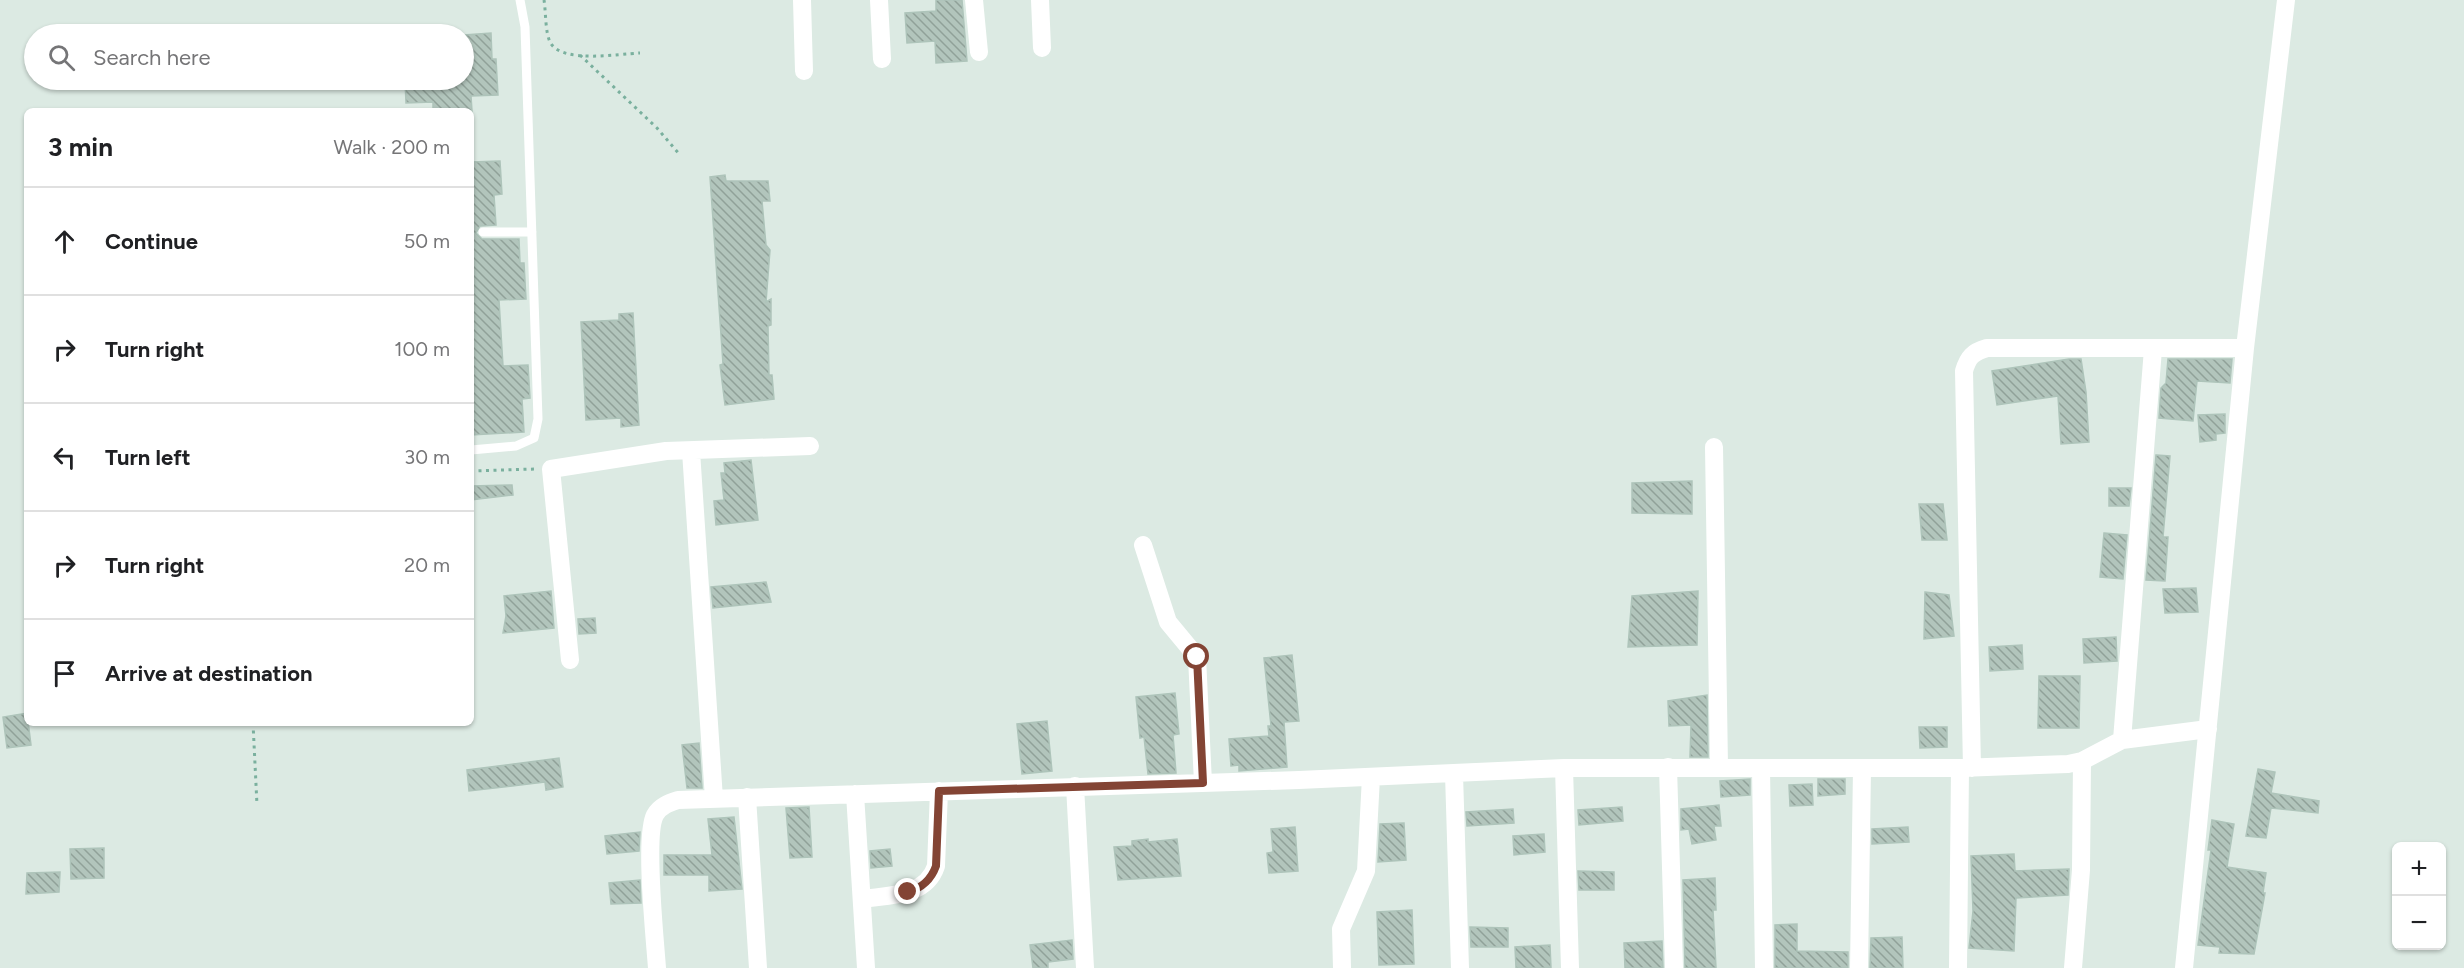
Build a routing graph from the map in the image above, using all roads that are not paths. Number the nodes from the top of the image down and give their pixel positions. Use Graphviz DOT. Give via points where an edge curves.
graph roads {
  1 [pos="520,0"];
  2 [pos="802,0"];
  3 [pos="879,0"];
  4 [pos="974,0"];
  5 [pos="1040,0"];
  6 [pos="2286,0"];
  7 [pos="1042,48"];
  8 [pos="979,52"];
  9 [pos="882,59"];
  10 [pos="804,70"];
  11 [pos="483,232"];
  12 [pos="532,232"];
  13 [pos="2245,348"];
  14 [pos="2153,349"];
  15 [pos="810,447"];
  16 [pos="1714,447"];
  17 [pos="474,450"];
  18 [pos="691,450"];
  19 [pos="1143,545"];
  20 [pos="570,660"];
  21 [pos="2208,729"];
  22 [pos="2122,740"];
  23 [pos="2082,761"];
  24 [pos="1668,767"];
  25 [pos="1719,767"];
  26 [pos="1564,768"];
  27 [pos="1761,768"];
  28 [pos="1966,768"];
  29 [pos="1862,769"];
  30 [pos="1454,774"];
  31 [pos="1371,777"];
  32 [pos="1203,783"];
  33 [pos="1075,786"];
  34 [pos="939,791"];
  35 [pos="855,794"];
  36 [pos="747,797"];
  37 [pos="714,799"];
  38 [pos="862,899"];
  39 [pos="657,968"];
  40 [pos="758,968"];
  41 [pos="866,968"];
  42 [pos="1085,968"];
  43 [pos="1342,968"];
  44 [pos="1460,968"];
  45 [pos="1570,968"];
  46 [pos="1674,968"];
  47 [pos="1764,968"];
  48 [pos="1859,968"];
  49 [pos="1958,968"];
  50 [pos="2073,968"];
  51 [pos="2184,968"];
  1 -- 12 [label="lane" via="525,27"];
  2 -- 10 [label="street"];
  3 -- 9 [label="street"];
  4 -- 8 [label="street"];
  5 -- 7 [label="street"];
  6 -- 13 [label="street"];
  11 -- 12 [label="lane"];
  12 -- 17 [label="lane" via="538,419 534,438 516,446"];
  13 -- 14 [label="street"];
  13 -- 21 [label="street"];
  14 -- 22 [label="street"];
  14 -- 28 [label="street" via="1987,348 1968,358 1964,371"];
  15 -- 18 [label="street"];
  16 -- 25 [label="street"];
  18 -- 20 [label="street" via="551,469"];
  18 -- 37 [label="street"];
  19 -- 32 [label="street" via="1168,622 1197,657"];
  21 -- 22 [label="street"];
  21 -- 51 [label="street"];
  22 -- 23 [label="street"];
  23 -- 28 [label="street"];
  23 -- 50 [label="street" via="2081,870"];
  24 -- 25 [label="street"];
  24 -- 26 [label="street"];
  24 -- 46 [label="street"];
  25 -- 27 [label="street"];
  26 -- 30 [label="street"];
  26 -- 45 [label="street"];
  27 -- 29 [label="street"];
  27 -- 47 [label="street"];
  28 -- 29 [label="street"];
  28 -- 49 [label="street"];
  29 -- 48 [label="street"];
  30 -- 31 [label="street"];
  30 -- 44 [label="street"];
  31 -- 32 [label="street"];
  31 -- 43 [label="street" via="1366,871 1341,929"];
  32 -- 33 [label="street"];
  33 -- 34 [label="street"];
  33 -- 42 [label="street"];
  34 -- 35 [label="street"];
  34 -- 38 [label="street" via="933,874 918,889"];
  35 -- 36 [label="street"];
  35 -- 38 [label="street"];
  36 -- 37 [label="street"];
  36 -- 40 [label="street"];
  37 -- 39 [label="street" via="678,800 664,806 652,822"];
  38 -- 41 [label="street"];
}
